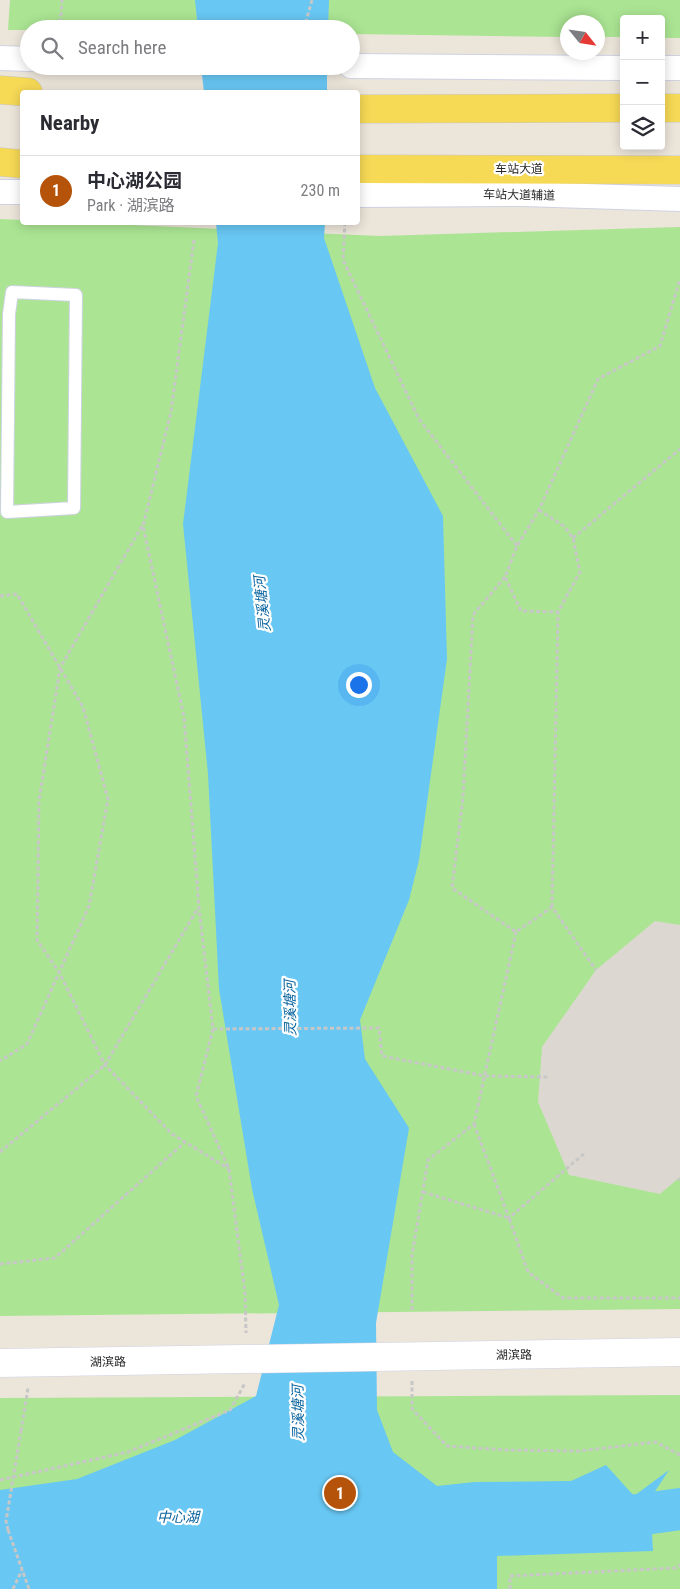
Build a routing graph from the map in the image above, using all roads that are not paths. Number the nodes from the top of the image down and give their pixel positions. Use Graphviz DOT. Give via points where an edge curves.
graph roads {
  1 [pos="0,58"];
  2 [pos="20,59"];
  3 [pos="360,66"];
  4 [pos="620,68"];
  5 [pos="665,68"];
  6 [pos="680,68"];
  7 [pos="0,90"];
  8 [pos="20,91"];
  9 [pos="620,108"];
  10 [pos="665,108"];
  11 [pos="680,108"];
  12 [pos="360,109"];
  13 [pos="0,162"];
  14 [pos="20,164"];
  15 [pos="360,169"];
  16 [pos="680,170"];
  17 [pos="0,192"];
  18 [pos="20,192"];
  19 [pos="360,195"];
  20 [pos="680,199"];
  21 [pos="5,315"];
  22 [pos="680,1352"];
  23 [pos="0,1363"];
  1 -- 2 [label="street"];
  3 -- 4 [label="street"];
  5 -- 6 [label="street"];
  7 -- 8 [label="main road"];
  9 -- 12 [label="main road"];
  10 -- 11 [label="main road"];
  13 -- 14 [label="main road"];
  15 -- 16 [label="main road, 车站大道"];
  17 -- 18 [label="street"];
  19 -- 20 [label="street, 车站大道辅道" via="523,194"];
  21 -- 21 [label="lane" via="7,512 74,508 76,295 12,292"];
  22 -- 23 [label="street, 湖滨路"];
}
